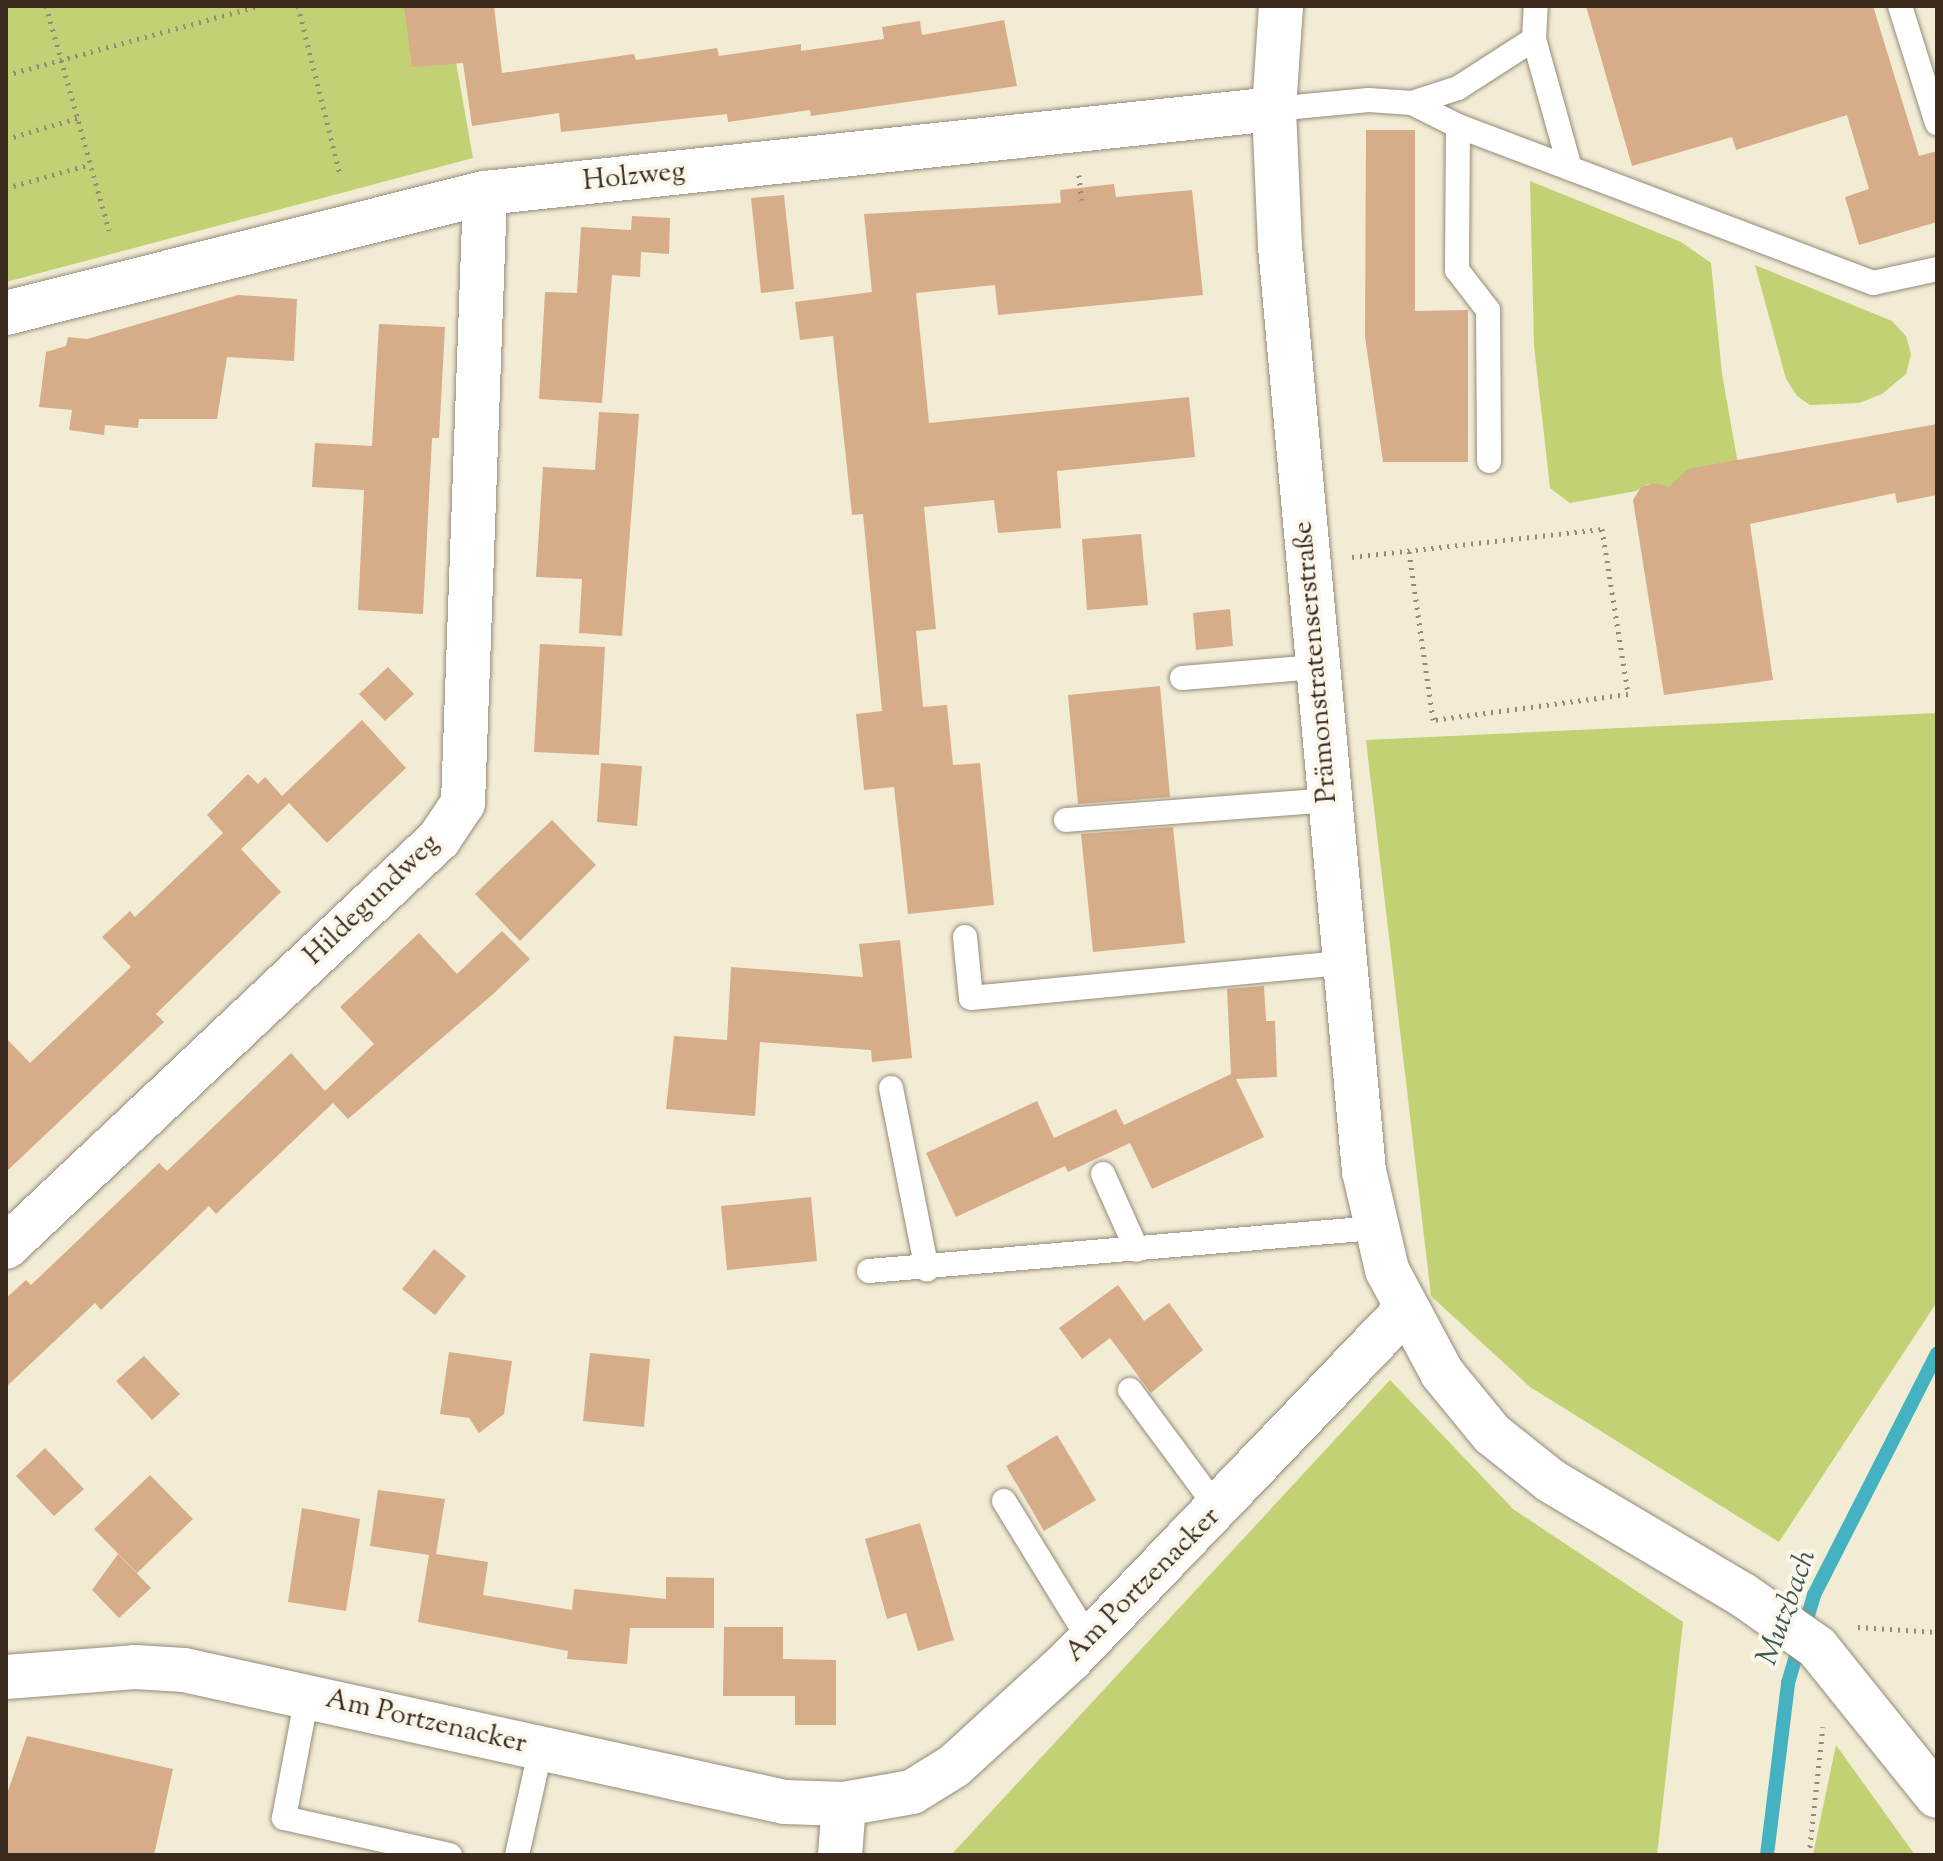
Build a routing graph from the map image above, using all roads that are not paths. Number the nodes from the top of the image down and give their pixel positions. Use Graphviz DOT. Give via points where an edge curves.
graph roads {
  1 [pos="1281,6"];
  2 [pos="1536,6"];
  3 [pos="1900,6"];
  4 [pos="1534,39"];
  5 [pos="1412,103"];
  6 [pos="1274,109"];
  7 [pos="1937,123"];
  8 [pos="1458,126"];
  9 [pos="1570,168"];
  10 [pos="485,193"];
  11 [pos="1937,269"];
  12 [pos="6,313"];
  13 [pos="1489,461"];
  14 [pos="1316,667"];
  15 [pos="1182,678"];
  16 [pos="1329,800"];
  17 [pos="1066,820"];
  18 [pos="965,937"];
  19 [pos="1343,963"];
  20 [pos="891,1088"];
  21 [pos="1103,1174"];
  22 [pos="1375,1228"];
  23 [pos="6,1247"];
  24 [pos="1137,1250"];
  25 [pos="927,1269"];
  26 [pos="869,1271"];
  27 [pos="1406,1310"];
  28 [pos="1130,1390"];
  29 [pos="1004,1501"];
  30 [pos="1218,1509"];
  31 [pos="1090,1641"];
  32 [pos="6,1677"];
  33 [pos="307,1696"];
  34 [pos="541,1748"];
  35 [pos="1937,1796"];
  36 [pos="844,1804"];
  37 [pos="450,1855"];
  38 [pos="517,1855"];
  39 [pos="840,1855"];
  1 -- 6 [label="street, Prämonstratenserstraße"];
  2 -- 4 [label="lane"];
  3 -- 7 [label="lane"];
  4 -- 5 [label="lane" via="1458,88"];
  4 -- 9 [label="lane"];
  5 -- 6 [label="lane" via="1369,100"];
  5 -- 8 [label="lane"];
  6 -- 10 [label="street, Holzweg"];
  6 -- 14 [label="street, Prämonstratenserstraße"];
  8 -- 9 [label="lane"];
  8 -- 13 [label="lane" via="1457,270 1488,310"];
  9 -- 11 [label="lane" via="1873,283"];
  10 -- 12 [label="street, Holzweg"];
  10 -- 23 [label="street, Hildegundweg" via="463,803 439,839"];
  14 -- 15 [label="lane"];
  14 -- 16 [label="street, Prämonstratenserstraße"];
  16 -- 17 [label="lane"];
  16 -- 19 [label="street, Prämonstratenserstraße"];
  18 -- 19 [label="lane" via="971,998"];
  19 -- 22 [label="street, Prämonstratenserstraße" via="1364,1171"];
  20 -- 25 [label="lane"];
  21 -- 24 [label="lane"];
  22 -- 24 [label="lane"];
  22 -- 27 [label="street, Prämonstratenserstraße"];
  24 -- 25 [label="lane"];
  25 -- 26 [label="lane"];
  27 -- 30 [label="street, Am Portzenacker"];
  27 -- 35 [label="street, Prämonstratenserstraße" via="1442,1373 1492,1434 1551,1481 1743,1595 1823,1653"];
  28 -- 30 [label="lane"];
  29 -- 31 [label="lane"];
  30 -- 31 [label="street, Am Portzenacker"];
  31 -- 36 [label="street, Am Portzenacker" via="954,1766 912,1792"];
  32 -- 33 [label="street, Am Portzenacker" via="172,1669"];
  33 -- 34 [label="street, Am Portzenacker"];
  33 -- 37 [label="lane" via="284,1818"];
  34 -- 36 [label="street, Am Portzenacker" via="785,1802"];
  34 -- 38 [label="lane"];
  36 -- 39 [label="street"];
}
